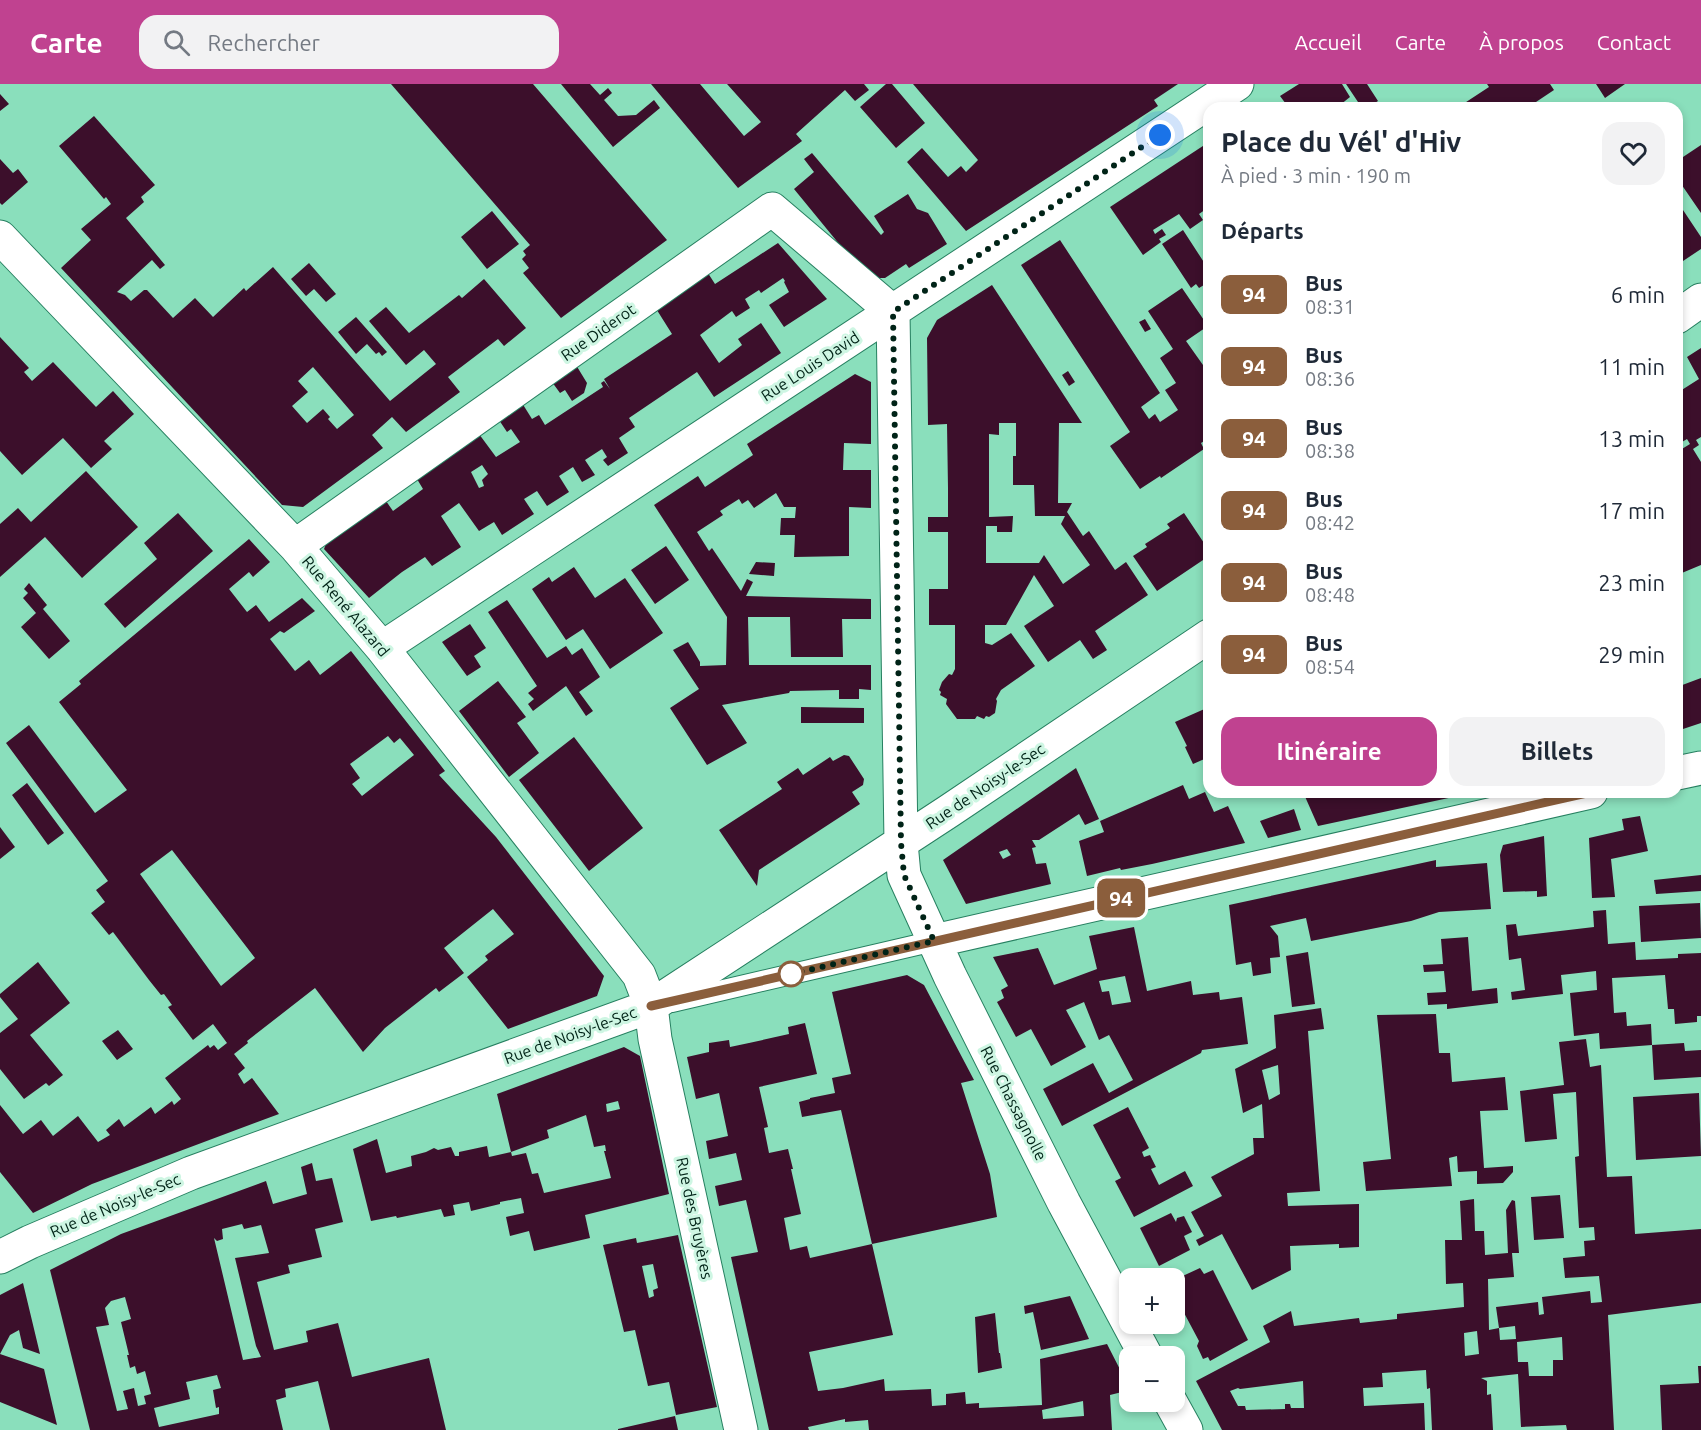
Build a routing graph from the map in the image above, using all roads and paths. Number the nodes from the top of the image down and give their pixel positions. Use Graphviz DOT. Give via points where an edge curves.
graph roads {
  1 [pos="1237,84"];
  2 [pos="1210,102"];
  3 [pos="1203,107"];
  4 [pos="0,237"];
  5 [pos="1701,300"];
  6 [pos="893,312"];
  7 [pos="1683,313"];
  8 [pos="295,546"];
  9 [pos="1203,640"];
  10 [pos="382,648"];
  11 [pos="1701,768"];
  12 [pos="1683,772"];
  13 [pos="1565,798"];
  14 [pos="901,843"];
  15 [pos="934,941"];
  16 [pos="651,1006"];
  17 [pos="0,1257"];
  18 [pos="1141,1346"];
  19 [pos="1176,1412"];
  20 [pos="741,1430"];
  21 [pos="1186,1430"];
  1 -- 2 [label="street, Rue Louis David"];
  3 -- 6 [label="street, Rue Louis David"];
  4 -- 8 [label="street, Rue René Alazard"];
  5 -- 7 [label="street"];
  6 -- 8 [label="street, Rue Diderot" via="772,209"];
  6 -- 10 [label="street, Rue Louis David"];
  6 -- 14 [label="street, Rue Chassagnolle"];
  8 -- 10 [label="street, Rue René Alazard"];
  9 -- 14 [label="street, Rue de Noisy-le-Sec"];
  10 -- 16 [label="street, Rue René Alazard" via="639,975"];
  11 -- 12 [label="street"];
  13 -- 15 [label="street"];
  14 -- 15 [label="street, Rue Chassagnolle" via="904,875"];
  14 -- 16 [label="street, Rue de Noisy-le-Sec"];
  15 -- 16 [label="lane"];
  15 -- 18 [label="street, Rue Chassagnolle" via="1064,1203"];
  16 -- 17 [label="street, Rue de Noisy-le-Sec" via="191,1173"];
  16 -- 20 [label="street, Rue des Bruyères"];
  19 -- 21 [label="street"];
}
